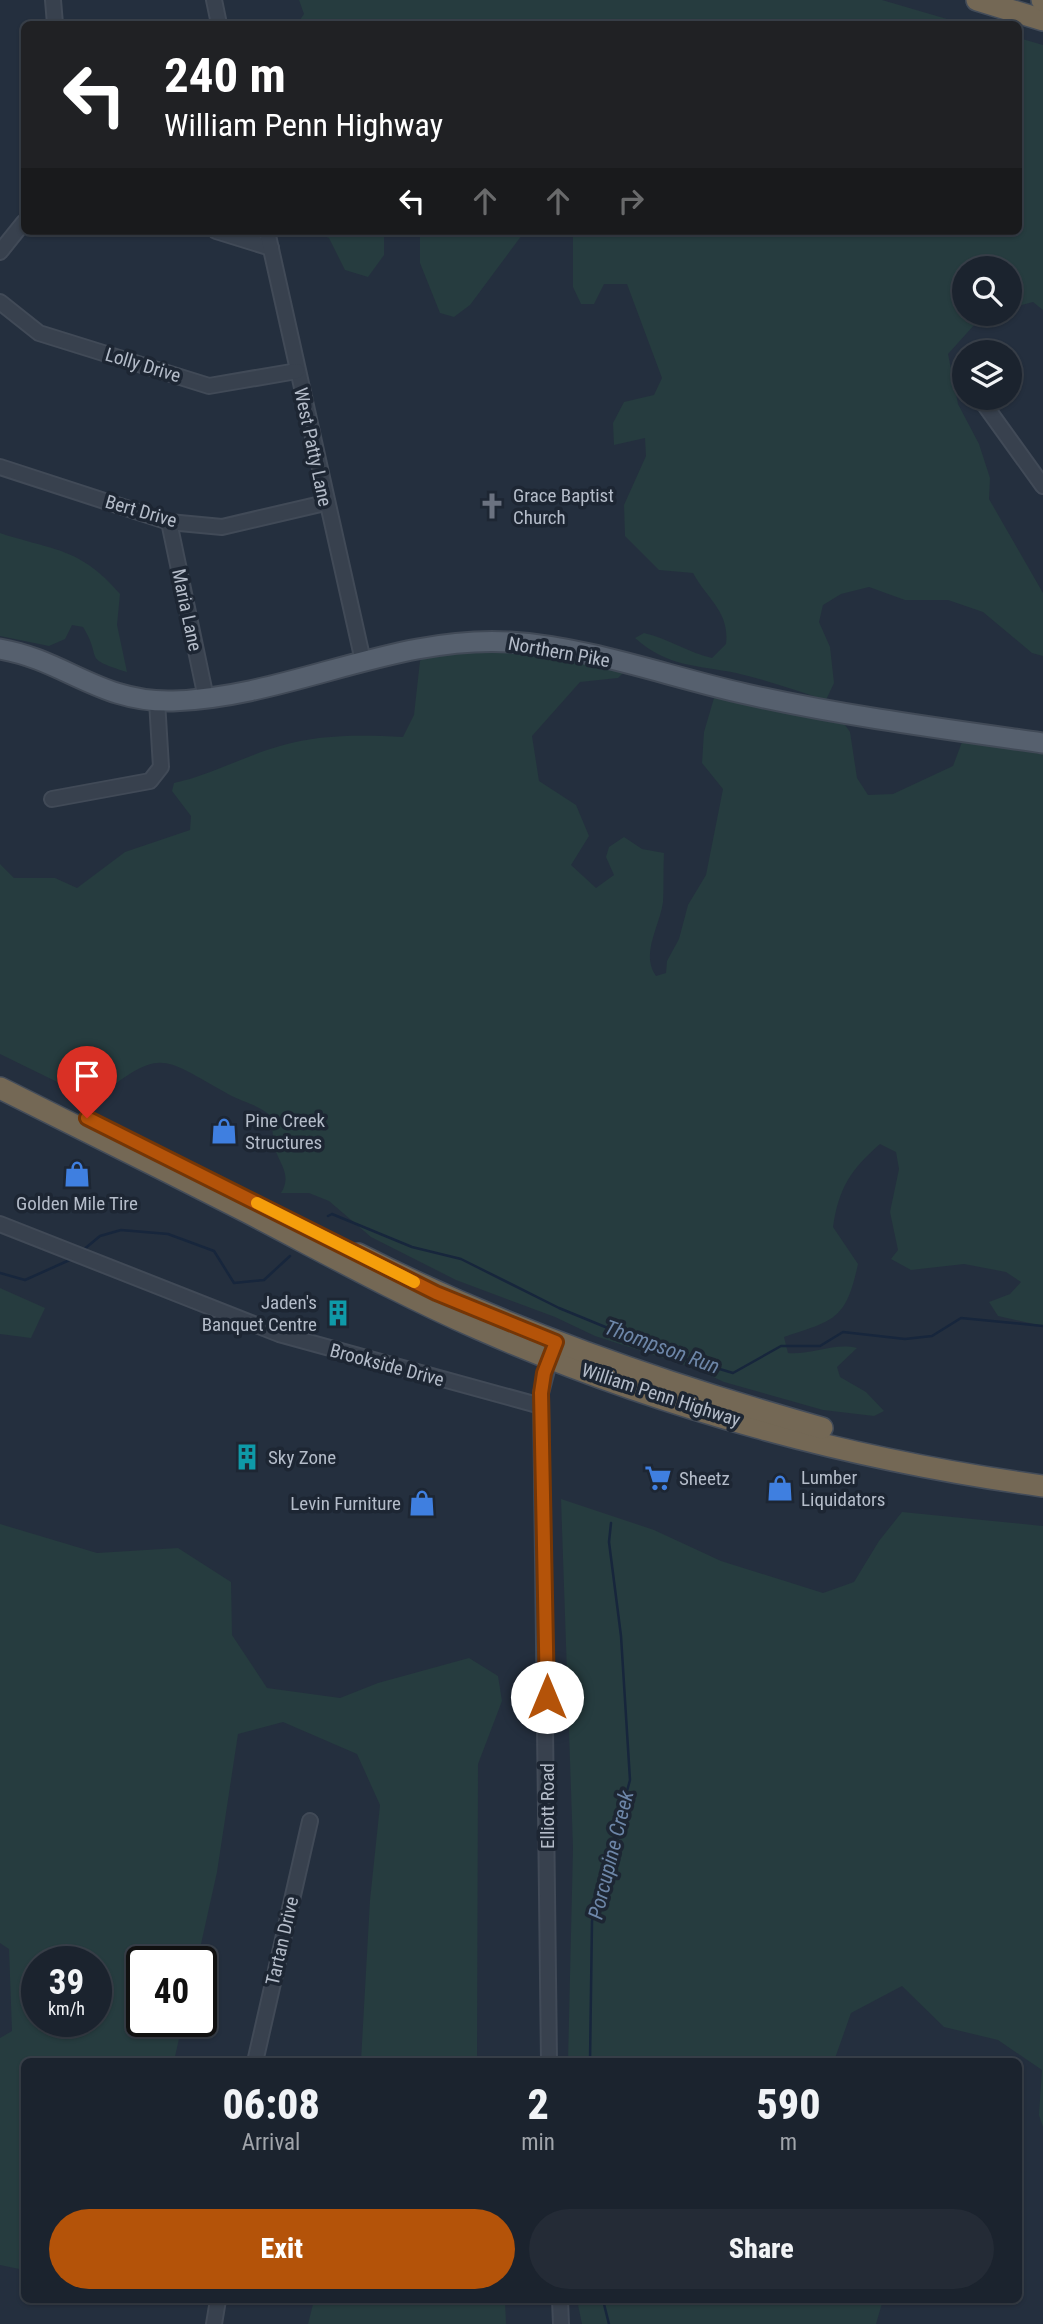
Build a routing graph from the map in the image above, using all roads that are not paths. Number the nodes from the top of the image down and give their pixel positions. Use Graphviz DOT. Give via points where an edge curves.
graph roads {
  1 [pos="53,0"];
  2 [pos="214,0"];
  3 [pos="977,0"];
  4 [pos="1043,20"];
  5 [pos="55,21"];
  6 [pos="218,21"];
  7 [pos="21,226"];
  8 [pos="228,235"];
  9 [pos="268,235"];
  10 [pos="271,248"];
  11 [pos="0,252"];
  12 [pos="0,302"];
  13 [pos="297,371"];
  14 [pos="988,410"];
  15 [pos="0,467"];
  16 [pos="1043,486"];
  17 [pos="325,503"];
  18 [pos="169,522"];
  19 [pos="0,649"];
  20 [pos="363,661"];
  21 [pos="206,698"];
  22 [pos="158,701"];
  23 [pos="1043,743"];
  24 [pos="52,799"];
  25 [pos="0,1074"];
  26 [pos="0,1088"];
  27 [pos="0,1223"];
  28 [pos="553,1350"];
  29 [pos="541,1406"];
  30 [pos="1043,1473"];
  31 [pos="1043,1486"];
  32 [pos="310,1821"];
  33 [pos="256,2058"];
  34 [pos="550,2058"];
  35 [pos="218,2303"];
  36 [pos="560,2303"];
  37 [pos="214,2324"];
  38 [pos="561,2324"];
  1 -- 5 [label="street"];
  2 -- 6 [label="street"];
  3 -- 4 [label="highway"];
  7 -- 11 [label="street"];
  8 -- 10 [label="street"];
  9 -- 10 [label="street, West Patty Lane"];
  10 -- 13 [label="street, West Patty Lane"];
  12 -- 13 [label="street, Lolly Drive" via="40,333 209,386"];
  13 -- 17 [label="street, West Patty Lane"];
  14 -- 16 [label="street"];
  15 -- 18 [label="street, Bert Drive"];
  17 -- 18 [label="street, Bert Drive" via="222,527"];
  17 -- 20 [label="street, West Patty Lane"];
  18 -- 21 [label="street, Maria Lane"];
  19 -- 22 [label="main road, Northern Pike" via="47,663 117,695"];
  20 -- 21 [label="main road, Northern Pike"];
  20 -- 23 [label="main road, Northern Pike" via="449,644 539,645 796,705"];
  21 -- 22 [label="main road, Northern Pike"];
  22 -- 24 [label="street" via="160,767 150,781"];
  25 -- 28 [label="highway, William Penn Highway"];
  26 -- 28 [label="highway, William Penn Highway" via="479,1329"];
  27 -- 29 [label="street, Brookside Drive" via="279,1334"];
  28 -- 29 [label="street, Elliott Road" via="541,1385"];
  28 -- 30 [label="highway, William Penn Highway" via="847,1435"];
  28 -- 31 [label="highway, William Penn Highway" via="668,1400 768,1429 932,1467"];
  29 -- 34 [label="street, Elliott Road"];
  32 -- 33 [label="street, Tartan Drive"];
  35 -- 37 [label="street"];
  36 -- 38 [label="street"];
}
